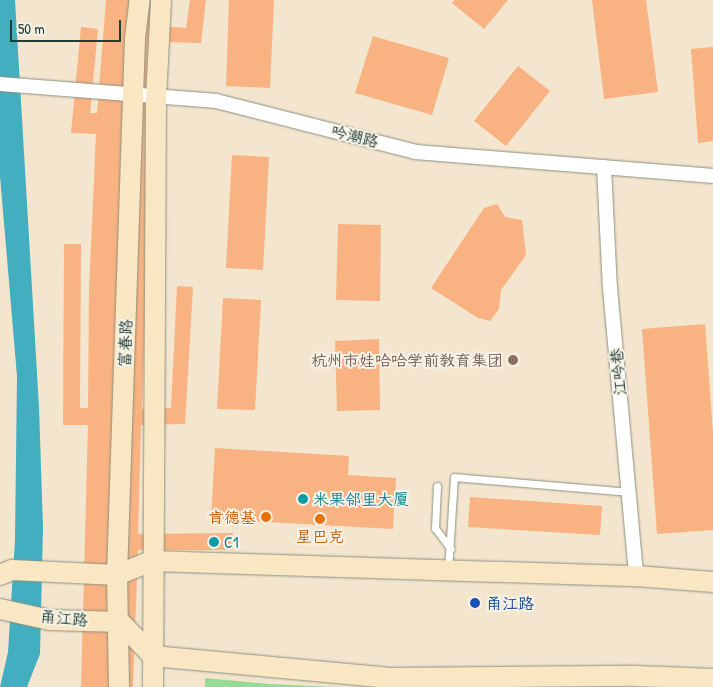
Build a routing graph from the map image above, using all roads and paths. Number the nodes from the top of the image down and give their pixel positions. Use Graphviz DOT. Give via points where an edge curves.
graph roads {
  1 [pos="140,0"];
  2 [pos="160,0"];
  3 [pos="0,84"];
  4 [pos="133,96"];
  5 [pos="156,98"];
  6 [pos="604,167"];
  7 [pos="713,176"];
  8 [pos="437,486"];
  9 [pos="629,492"];
  10 [pos="452,550"];
  11 [pos="151,560"];
  12 [pos="6,572"];
  13 [pos="447,572"];
  14 [pos="117,575"];
  15 [pos="636,576"];
  16 [pos="713,582"];
  17 [pos="3,609"];
  18 [pos="120,622"];
  19 [pos="152,656"];
  20 [pos="713,679"];
  21 [pos="388,682"];
  22 [pos="119,687"];
  23 [pos="153,687"];
  1 -- 4 [label="main road, 富春路"];
  2 -- 5 [label="main road, 富春路"];
  3 -- 4 [label="street, 吟潮路"];
  4 -- 5 [label="street, 吟潮路"];
  4 -- 14 [label="main road, 富春路"];
  5 -- 6 [label="street, 吟潮路" via="216,101 416,152"];
  5 -- 11 [label="main road, 富春路"];
  6 -- 7 [label="street, 吟潮路"];
  6 -- 9 [label="street, 江吟巷" via="610,288"];
  8 -- 10 [label="lane" via="435,528"];
  9 -- 10 [label="lane" via="454,477"];
  9 -- 15 [label="street, 江吟巷"];
  10 -- 13 [label="lane"];
  11 -- 13 [label="main road"];
  11 -- 14 [label="main road"];
  11 -- 19 [label="main road, 富春路"];
  12 -- 14 [label="main road"];
  13 -- 15 [label="main road"];
  14 -- 18 [label="main road, 富春路"];
  15 -- 16 [label="main road"];
  17 -- 18 [label="main road, 甬江路" via="50,620"];
  18 -- 19 [label="main road"];
  18 -- 22 [label="main road, 富春路"];
  19 -- 21 [label="main road"];
  19 -- 23 [label="main road, 富春路"];
  20 -- 21 [label="main road" via="636,676"];
}
